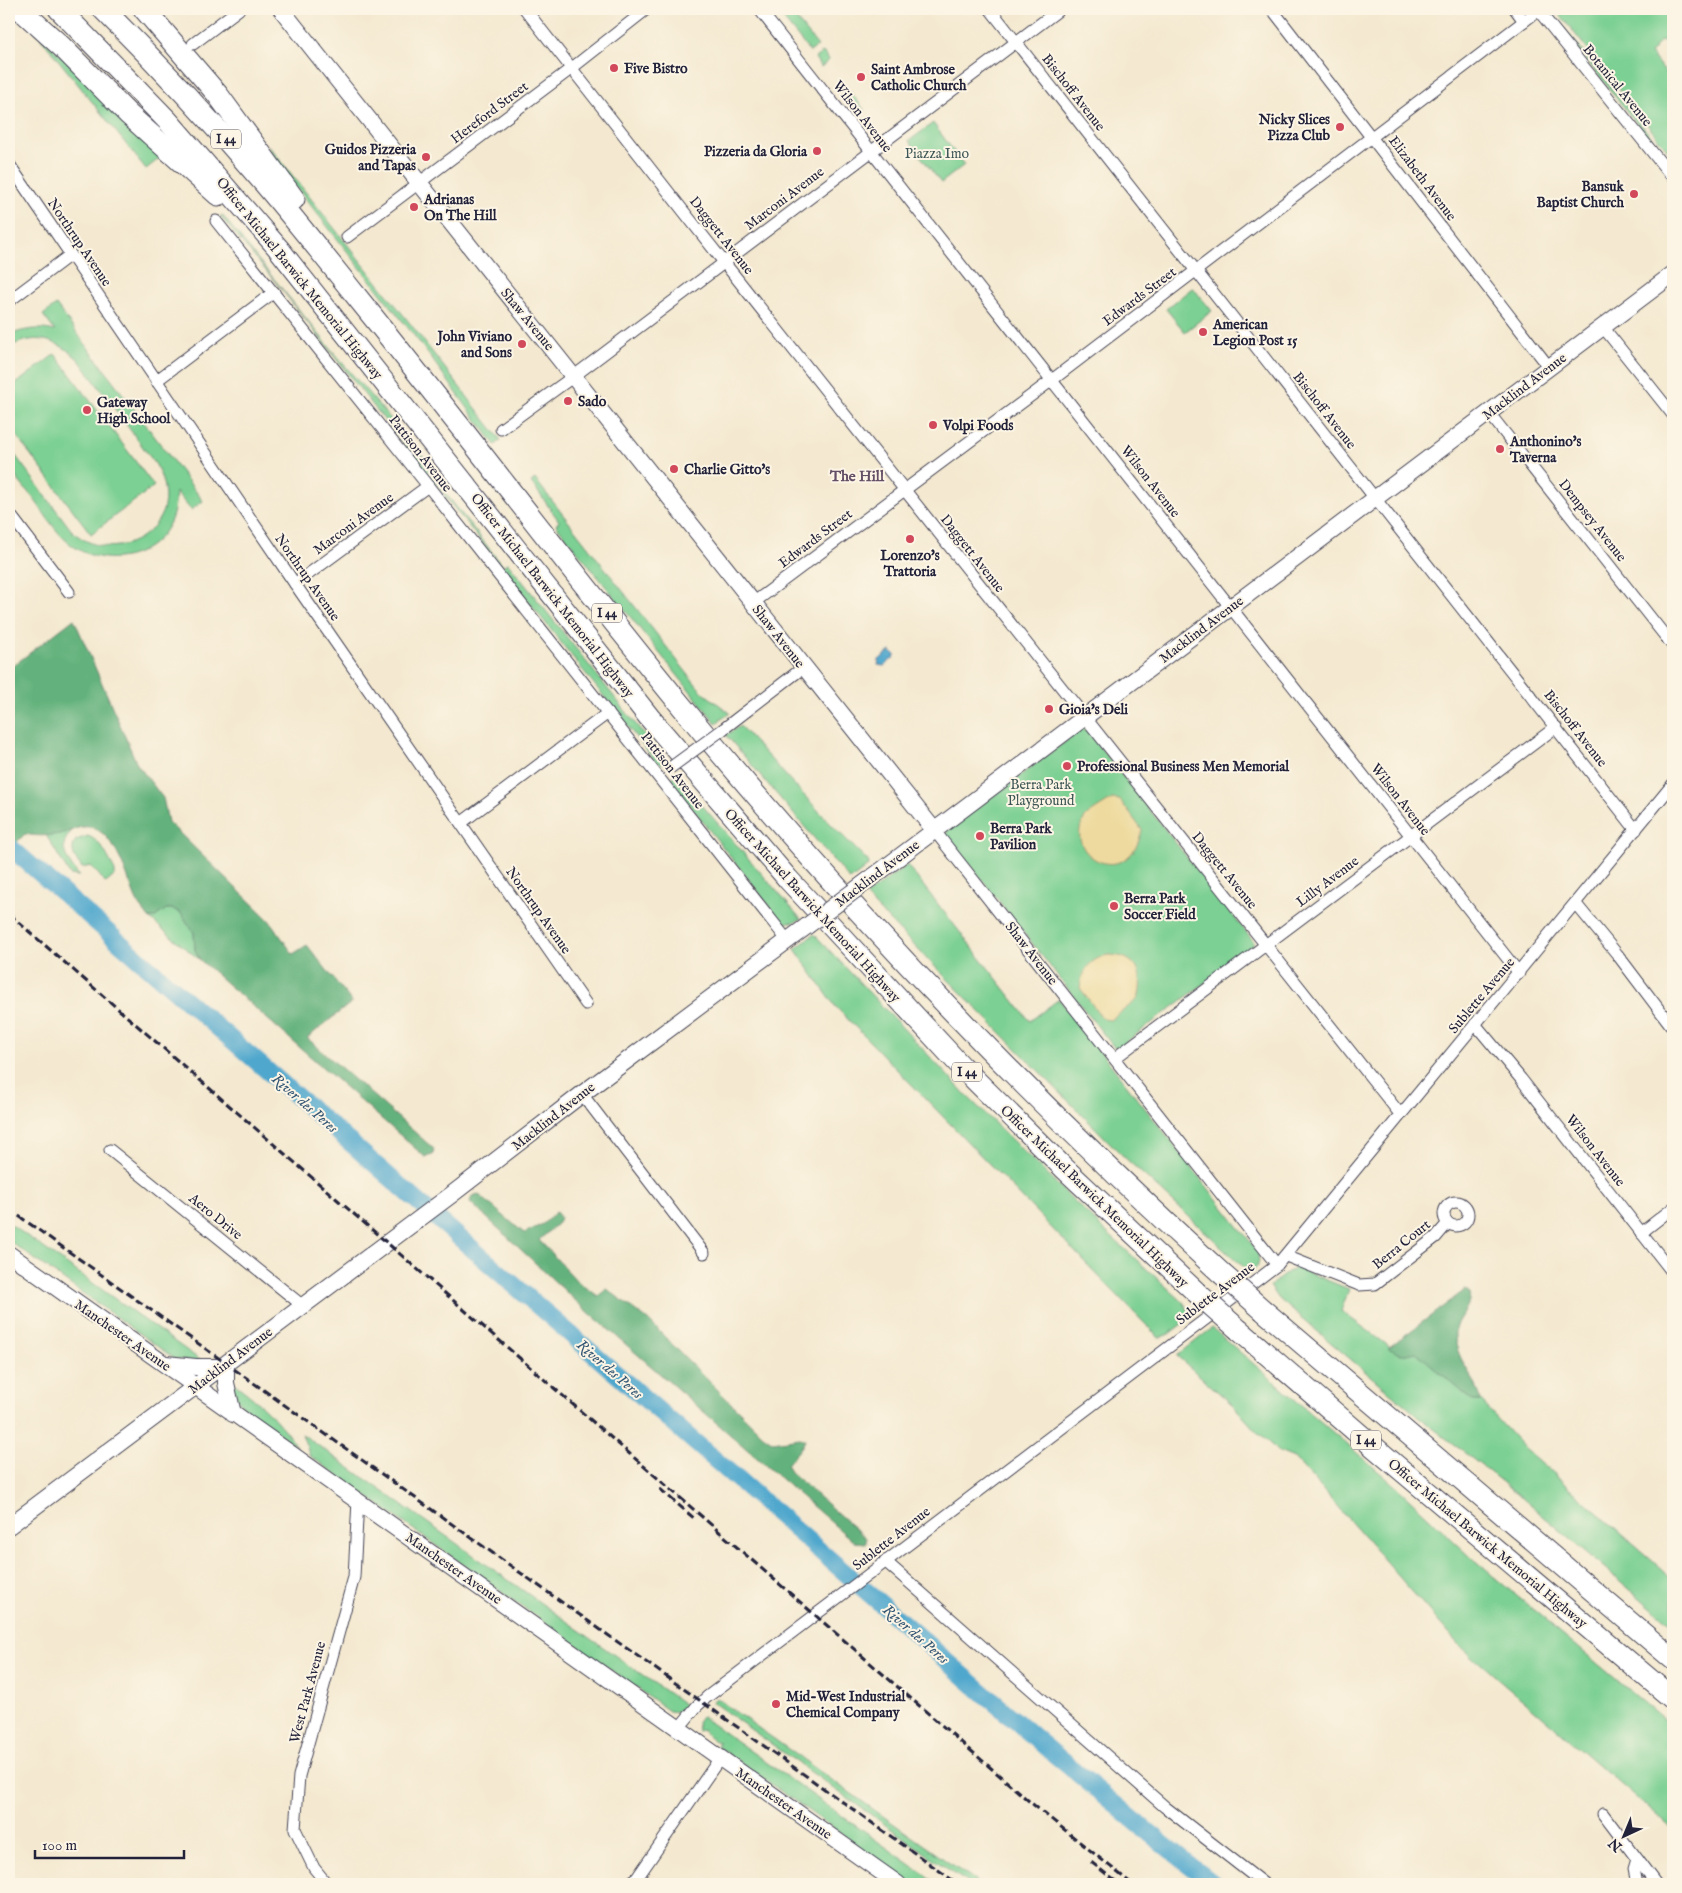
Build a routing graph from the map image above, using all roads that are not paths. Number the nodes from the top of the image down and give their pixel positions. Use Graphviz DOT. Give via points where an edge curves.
graph roads {
  1 [pos="20,9"];
  2 [pos="59,9"];
  3 [pos="103,9"];
  4 [pos="144,9"];
  5 [pos="239,9"];
  6 [pos="281,9"];
  7 [pos="525,9"];
  8 [pos="648,9"];
  9 [pos="759,9"];
  10 [pos="990,9"];
  11 [pos="1060,9"];
  12 [pos="1272,9"];
  13 [pos="1514,9"];
  14 [pos="1539,10"];
  15 [pos="1524,21"];
  16 [pos="1015,41"];
  17 [pos="193,44"];
  18 [pos="572,68"];
  19 [pos="1372,136"];
  20 [pos="871,150"];
  21 [pos="9,164"];
  22 [pos="1673,178"];
  23 [pos="420,183"];
  24 [pos="216,221"];
  25 [pos="347,238"];
  26 [pos="316,246"];
  27 [pos="278,248"];
  28 [pos="70,255"];
  29 [pos="724,262"];
  30 [pos="1196,271"];
  31 [pos="1673,274"];
  32 [pos="274,292"];
  33 [pos="9,301"];
  34 [pos="1603,327"];
  35 [pos="1550,367"];
  36 [pos="574,376"];
  37 [pos="1052,380"];
  38 [pos="156,381"];
  39 [pos="1489,413"];
  40 [pos="1673,415"];
  41 [pos="502,429"];
  42 [pos="428,486"];
  43 [pos="904,490"];
  44 [pos="1375,498"];
  45 [pos="9,514"];
  46 [pos="295,584"];
  47 [pos="69,592"];
  48 [pos="753,603"];
  49 [pos="1230,607"];
  50 [pos="1673,646"];
  51 [pos="804,667"];
  52 [pos="608,713"];
  53 [pos="1084,717"];
  54 [pos="1556,727"];
  55 [pos="658,776"];
  56 [pos="1673,784"];
  57 [pos="461,823"];
  58 [pos="934,830"];
  59 [pos="1636,830"];
  60 [pos="1412,837"];
  61 [pos="1576,904"];
  62 [pos="788,941"];
  63 [pos="1266,946"];
  64 [pos="1519,973"];
  65 [pos="586,1004"];
  66 [pos="1475,1024"];
  67 [pos="1673,1028"];
  68 [pos="1115,1058"];
  69 [pos="582,1094"];
  70 [pos="1400,1114"];
  71 [pos="110,1150"];
  72 [pos="1673,1208"];
  73 [pos="1448,1223"];
  74 [pos="1641,1233"];
  75 [pos="704,1253"];
  76 [pos="9,1254"];
  77 [pos="1286,1256"];
  78 [pos="1277,1265"];
  79 [pos="1673,1273"];
  80 [pos="303,1306"];
  81 [pos="164,1364"];
  82 [pos="223,1365"];
  83 [pos="194,1386"];
  84 [pos="233,1414"];
  85 [pos="358,1500"];
  86 [pos="9,1526"];
  87 [pos="881,1564"];
  88 [pos="1608,1604"];
  89 [pos="1673,1643"];
  90 [pos="1673,1659"];
  91 [pos="1627,1661"];
  92 [pos="1673,1699"];
  93 [pos="1673,1713"];
  94 [pos="679,1728"];
  95 [pos="720,1758"];
  96 [pos="1602,1814"];
  97 [pos="1637,1859"];
  98 [pos="636,1882"];
  99 [pos="327,1884"];
  100 [pos="898,1884"];
  101 [pos="1264,1884"];
  102 [pos="1637,1884"];
  103 [pos="1656,1884"];
  1 -- 27 [label="highway" via="128,114"];
  2 -- 27 [label="highway, Officer Michael Barwick Memorial Highway / I 44" via="168,121"];
  3 -- 26 [label="highway, I 44" via="229,142"];
  4 -- 26 [label="highway" via="218,95 278,176 301,210"];
  5 -- 17 [label="street"];
  6 -- 23 [label="street, Shaw Avenue"];
  7 -- 18 [label="street, Daggett Avenue"];
  8 -- 18 [label="street, Hereford Street"];
  9 -- 20 [label="street, Wilson Avenue"];
  10 -- 16 [label="street, Bischoff Avenue"];
  11 -- 16 [label="street, Marconi Avenue"];
  12 -- 19 [label="street, Elizabeth Avenue"];
  13 -- 15 [label="street"];
  14 -- 15 [label="street, Edwards Street"];
  14 -- 22 [label="street, Botanical Avenue"];
  15 -- 19 [label="street, Edwards Street"];
  16 -- 20 [label="street, Marconi Avenue"];
  16 -- 30 [label="street, Bischoff Avenue"];
  18 -- 23 [label="street, Hereford Street"];
  18 -- 29 [label="street, Daggett Avenue"];
  19 -- 30 [label="street, Edwards Street"];
  19 -- 35 [label="street, Elizabeth Avenue"];
  20 -- 29 [label="street, Marconi Avenue"];
  20 -- 37 [label="street, Wilson Avenue"];
  21 -- 28 [label="street, Northrup Avenue"];
  23 -- 25 [label="street, Hereford Street"];
  23 -- 36 [label="street, Shaw Avenue"];
  24 -- 32 [label="street, Pattison Avenue"];
  26 -- 88 [label="highway, I 44, bridge" via="685,711 908,966 1101,1162 1221,1273"];
  27 -- 91 [label="highway, Officer Michael Barwick Memorial Highway / I 44, bridge" via="649,717 788,879 961,1066 1064,1168 1238,1330"];
  28 -- 33 [label="street"];
  28 -- 38 [label="street, Northrup Avenue"];
  29 -- 36 [label="street, Marconi Avenue"];
  29 -- 43 [label="street, Daggett Avenue"];
  30 -- 37 [label="street, Edwards Street"];
  30 -- 44 [label="street, Bischoff Avenue"];
  31 -- 34 [label="street, Macklind Avenue"];
  32 -- 38 [label="street"];
  32 -- 42 [label="street, Pattison Avenue"];
  34 -- 35 [label="street, Macklind Avenue"];
  34 -- 40 [label="street"];
  35 -- 39 [label="street, Macklind Avenue"];
  36 -- 41 [label="street, Marconi Avenue"];
  36 -- 48 [label="street, Shaw Avenue"];
  37 -- 43 [label="street, Edwards Street"];
  37 -- 49 [label="street, Wilson Avenue"];
  38 -- 46 [label="street, Northrup Avenue"];
  39 -- 44 [label="street, Macklind Avenue"];
  39 -- 50 [label="street, Dempsey Avenue"];
  42 -- 46 [label="street, Marconi Avenue"];
  42 -- 52 [label="street, Pattison Avenue"];
  43 -- 48 [label="street, Edwards Street"];
  43 -- 53 [label="street, Daggett Avenue"];
  44 -- 49 [label="street, Macklind Avenue"];
  44 -- 54 [label="street, Bischoff Avenue"];
  45 -- 47 [label="street"];
  46 -- 57 [label="street, Northrup Avenue"];
  48 -- 51 [label="street, Shaw Avenue"];
  49 -- 53 [label="street, Macklind Avenue"];
  49 -- 60 [label="street, Wilson Avenue"];
  51 -- 55 [label="street, bridge"];
  51 -- 58 [label="street, Shaw Avenue"];
  52 -- 55 [label="street, Pattison Avenue"];
  52 -- 57 [label="street"];
  53 -- 58 [label="street, Macklind Avenue"];
  53 -- 63 [label="street, Daggett Avenue"];
  54 -- 59 [label="street, Bischoff Avenue"];
  54 -- 60 [label="street, Lilly Avenue"];
  55 -- 62 [label="street, Pattison Avenue"];
  56 -- 59 [label="street, Sublette Avenue"];
  57 -- 65 [label="street, Northrup Avenue"];
  58 -- 62 [label="street, Macklind Avenue, bridge"];
  58 -- 68 [label="street, Shaw Avenue"];
  59 -- 61 [label="street, Sublette Avenue"];
  60 -- 63 [label="street, Lilly Avenue"];
  60 -- 64 [label="street, Wilson Avenue"];
  61 -- 64 [label="street, Sublette Avenue"];
  61 -- 67 [label="street"];
  62 -- 69 [label="street, Macklind Avenue"];
  63 -- 68 [label="street, Lilly Avenue"];
  63 -- 70 [label="street, Daggett Avenue"];
  64 -- 66 [label="street, Sublette Avenue"];
  66 -- 70 [label="street, Sublette Avenue"];
  66 -- 74 [label="street, Wilson Avenue" via="1522,1079"];
  68 -- 78 [label="street, Shaw Avenue"];
  69 -- 75 [label="street"];
  69 -- 80 [label="street, Macklind Avenue"];
  70 -- 77 [label="street, Sublette Avenue"];
  71 -- 80 [label="street, Aero Drive"];
  72 -- 74 [label="street"];
  73 -- 77 [label="street, Berra Court" via="1436,1237 1375,1284 1360,1285"];
  74 -- 79 [label="street, Wilson Avenue"];
  76 -- 81 [label="street, Manchester Avenue"];
  77 -- 78 [label="street, Sublette Avenue"];
  78 -- 87 [label="street, Sublette Avenue"];
  80 -- 82 [label="street, Macklind Avenue"];
  81 -- 82 [label="street"];
  81 -- 83 [label="street, Manchester Avenue"];
  82 -- 83 [label="street, Macklind Avenue"];
  82 -- 84 [label="street"];
  83 -- 84 [label="street, Manchester Avenue"];
  83 -- 86 [label="street, Macklind Avenue"];
  84 -- 85 [label="street, Manchester Avenue"];
  85 -- 94 [label="street, Manchester Avenue"];
  85 -- 99 [label="street, West Park Avenue" via="354,1577 299,1776 295,1829 314,1868"];
  87 -- 94 [label="street, Sublette Avenue" via="706,1697"];
  87 -- 101 [label="street" via="1165,1807"];
  88 -- 89 [label="highway"];
  88 -- 90 [label="highway, I 44"];
  91 -- 92 [label="highway, Officer Michael Barwick Memorial Highway / I 44"];
  91 -- 93 [label="highway"];
  94 -- 95 [label="street, Manchester Avenue"];
  95 -- 98 [label="street"];
  95 -- 100 [label="street, Manchester Avenue"];
  96 -- 97 [label="street"];
  97 -- 102 [label="street" via="1634,1869"];
  97 -- 103 [label="street"];
}
